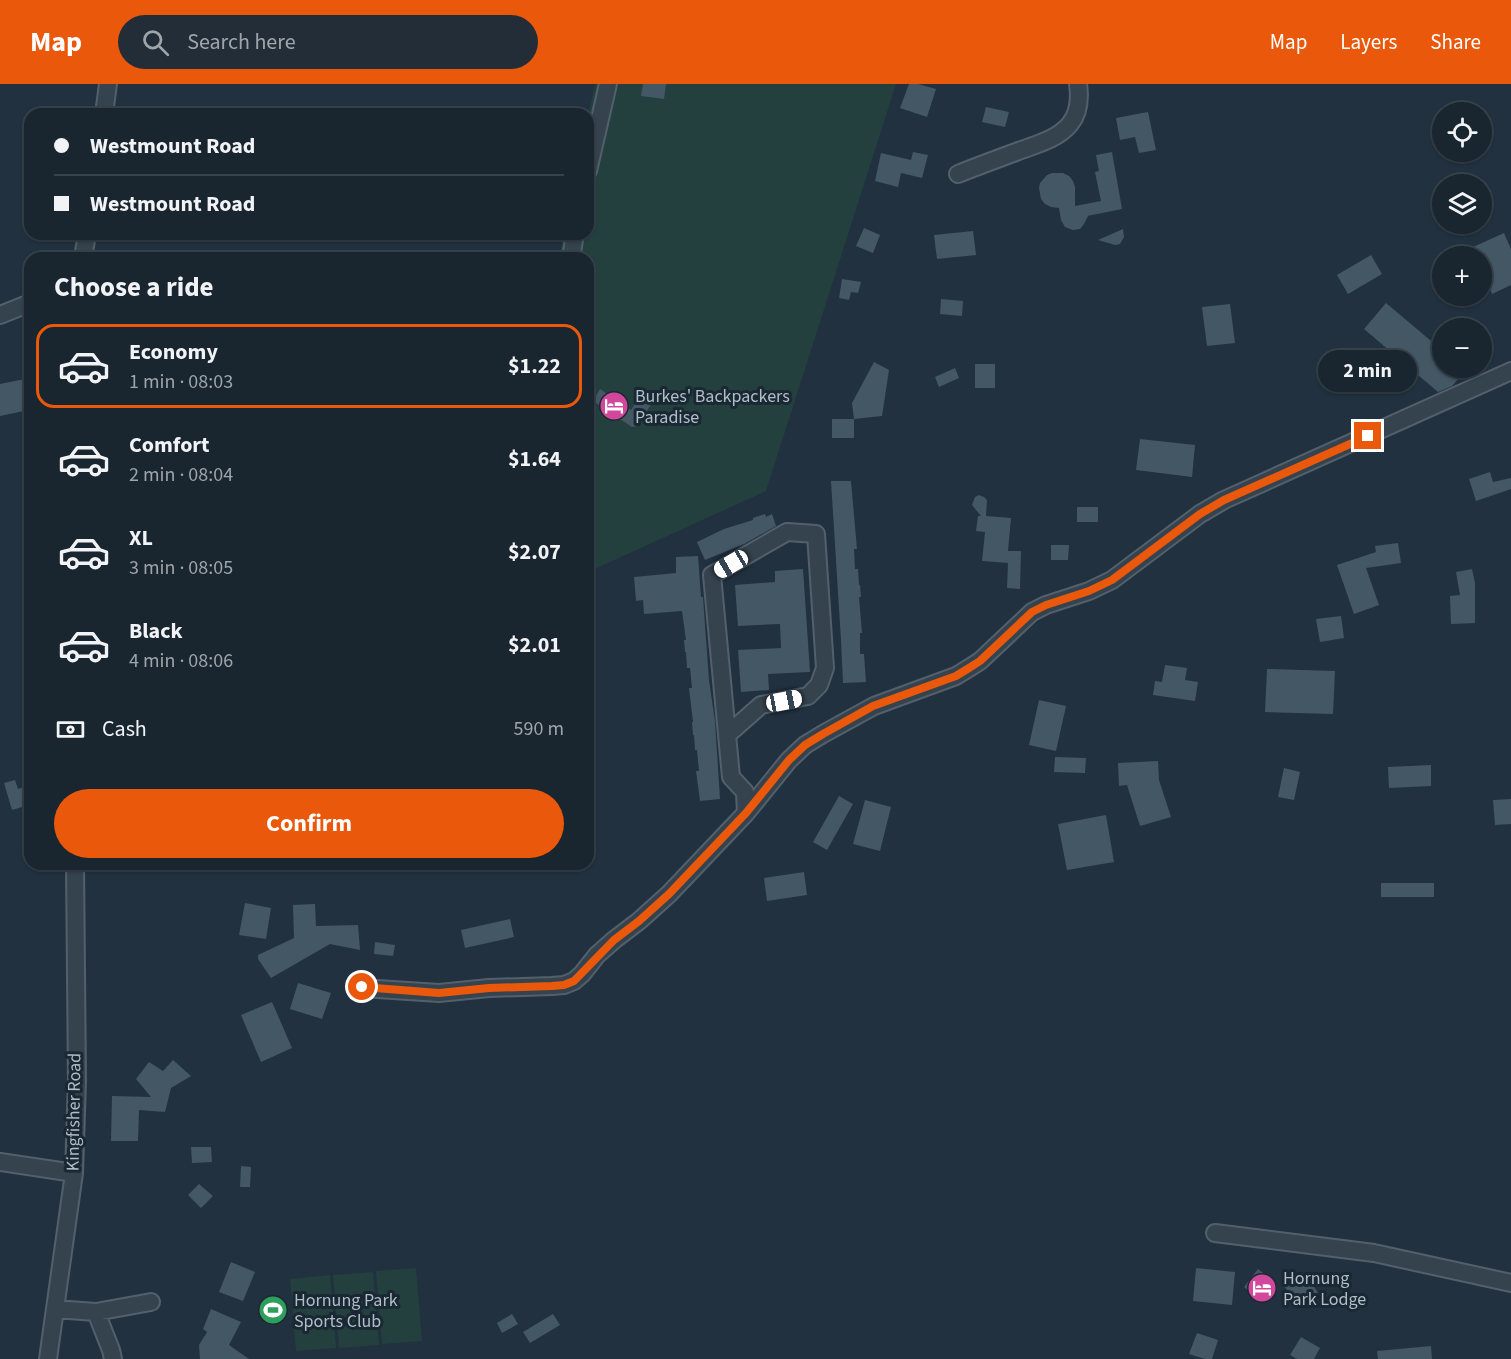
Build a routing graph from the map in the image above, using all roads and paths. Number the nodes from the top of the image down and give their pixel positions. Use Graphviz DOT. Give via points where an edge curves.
graph roads {
  1 [pos="108,84"];
  2 [pos="608,84"];
  3 [pos="1078,84"];
  4 [pos="105,108"];
  5 [pos="594,145"];
  6 [pos="958,174"];
  7 [pos="24,305"];
  8 [pos="0,315"];
  9 [pos="1511,371"];
  10 [pos="727,735"];
  11 [pos="746,813"];
  12 [pos="75,870"];
  13 [pos="362,987"];
  14 [pos="0,1162"];
  15 [pos="74,1173"];
  16 [pos="1215,1233"];
  17 [pos="1511,1283"];
  18 [pos="151,1302"];
  19 [pos="55,1309"];
  20 [pos="96,1312"];
  21 [pos="48,1359"];
  22 [pos="112,1359"];
  1 -- 4 [label="street"];
  2 -- 5 [label="street"];
  3 -- 6 [label="street" via="1078,109 1062,132"];
  7 -- 8 [label="street"];
  9 -- 11 [label="street" via="1224,500 1112,580 1032,612 980,661 956,676 873,706 805,745"];
  10 -- 10 [label="street" via="712,575 787,532 816,534 825,668 819,685 807,696 761,705"];
  10 -- 11 [label="street" via="731,777 745,792"];
  11 -- 13 [label="street" via="669,894 614,940 574,981 564,985 439,993"];
  12 -- 15 [label="street, Kingfisher Road"];
  14 -- 15 [label="street"];
  15 -- 19 [label="street, Kingfisher Road"];
  16 -- 17 [label="street" via="1374,1253"];
  18 -- 20 [label="street"];
  19 -- 20 [label="street"];
  19 -- 21 [label="street, Kingfisher Road"];
  20 -- 22 [label="street"];
}
